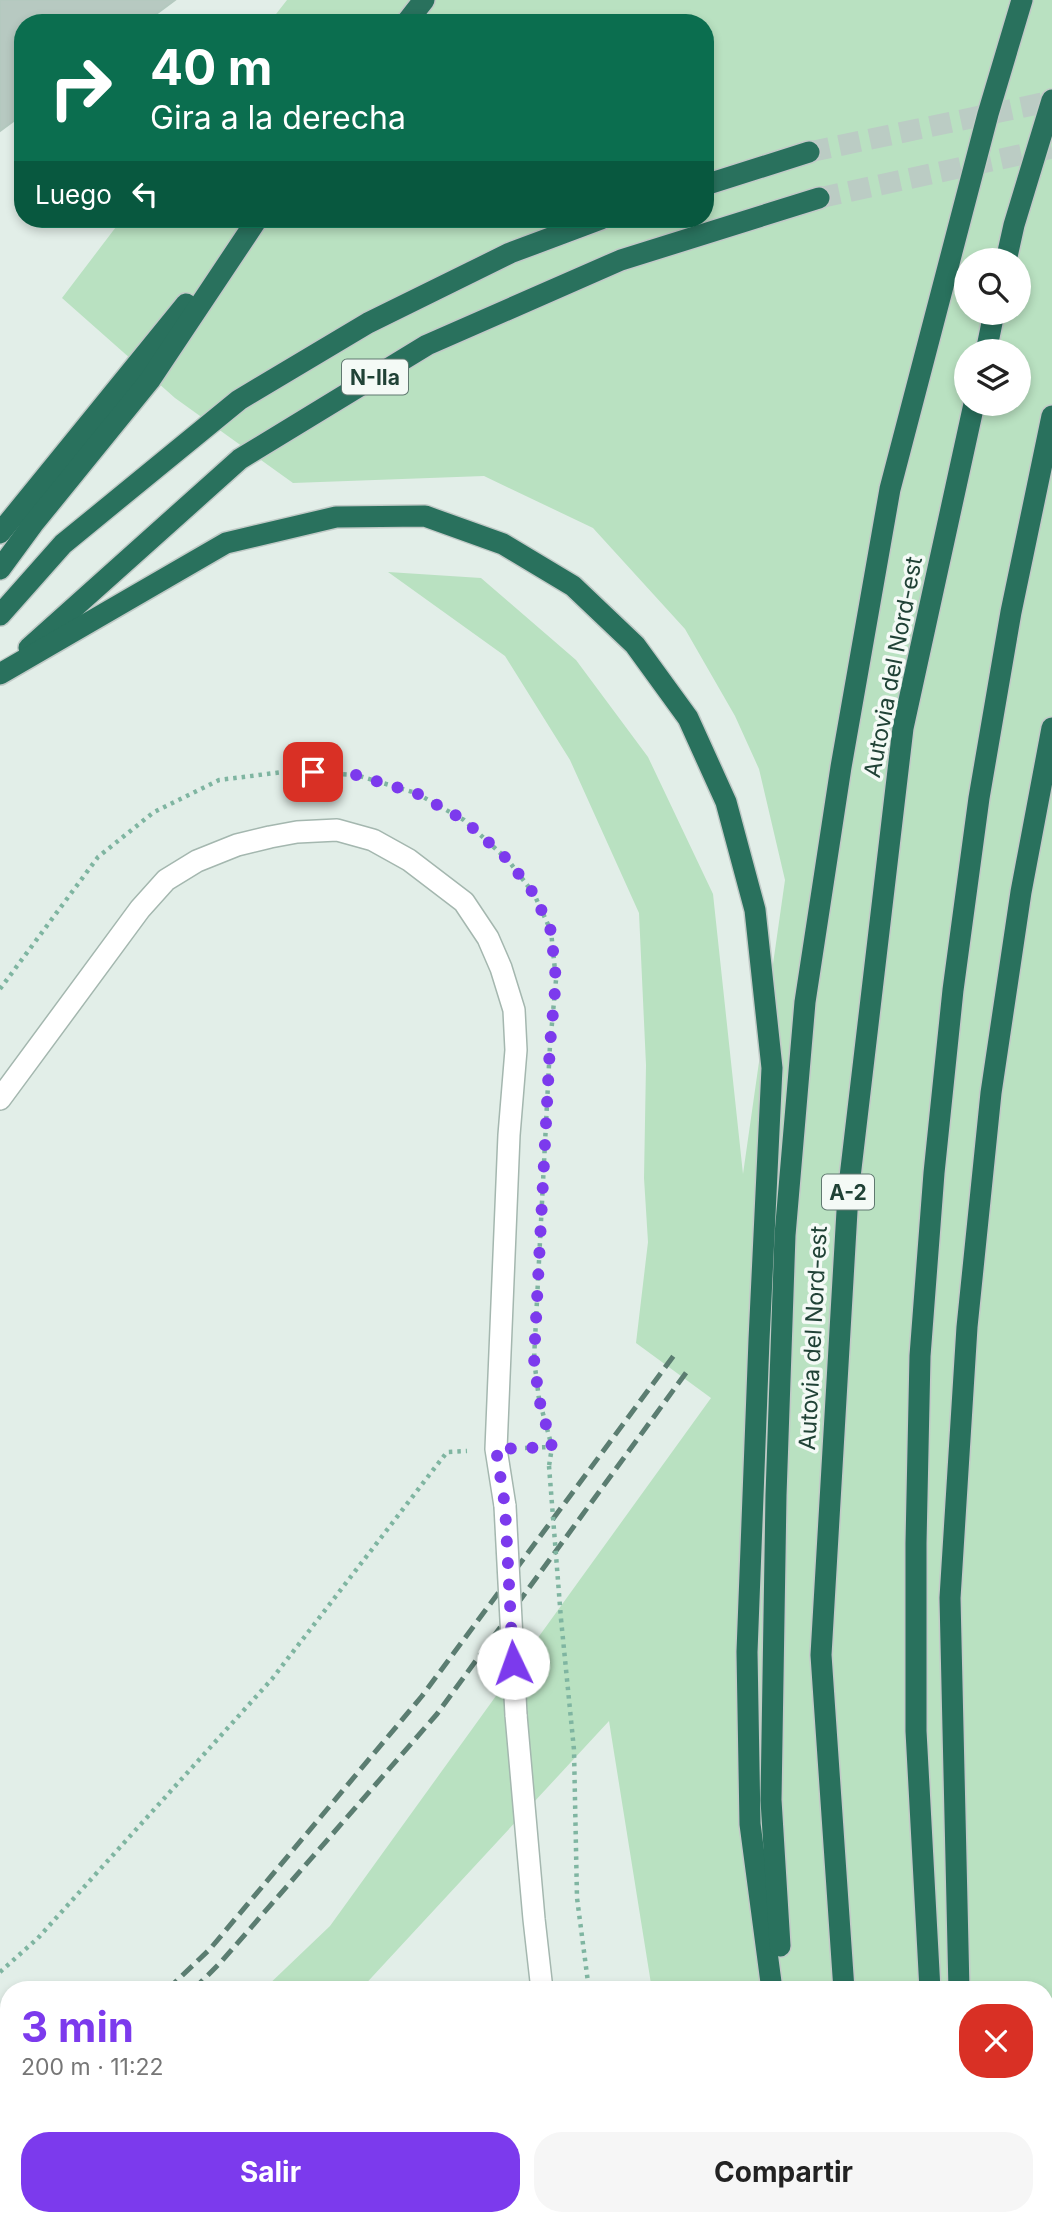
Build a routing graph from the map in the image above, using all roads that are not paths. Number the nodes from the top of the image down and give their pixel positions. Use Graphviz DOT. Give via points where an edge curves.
graph roads {
  1 [pos="424,0"];
  2 [pos="1022,0"];
  3 [pos="413,14"];
  4 [pos="1052,100"];
  5 [pos="810,152"];
  6 [pos="714,182"];
  7 [pos="819,198"];
  8 [pos="250,228"];
  9 [pos="252,228"];
  10 [pos="577,228"];
  11 [pos="1009,248"];
  12 [pos="971,416"];
  13 [pos="1052,416"];
  14 [pos="0,533"];
  15 [pos="0,569"];
  16 [pos="0,615"];
  17 [pos="0,674"];
  18 [pos="1052,728"];
  19 [pos="0,1099"];
  20 [pos="541,1981"];
  21 [pos="771,1981"];
  22 [pos="781,1981"];
  23 [pos="843,1981"];
  24 [pos="930,1981"];
  25 [pos="959,1981"];
  1 -- 3 [label="highway"];
  2 -- 22 [label="highway" via="890,489 805,1002 785,1235 776,1495 771,1800"];
  4 -- 11 [label="highway"];
  5 -- 6 [label="highway"];
  7 -- 17 [label="highway, N-IIa" via="621,260 427,345 240,459"];
  8 -- 14 [label="highway"];
  9 -- 15 [label="highway" via="150,380"];
  10 -- 16 [label="highway" via="510,253 368,323 239,400 63,544"];
  12 -- 23 [label="highway, Autovia del Nord-est / A-2" via="903,728 848,1194 821,1655"];
  13 -- 24 [label="highway" via="979,798 933,1186 920,1356 916,1543 916,1731"];
  17 -- 21 [label="highway" via="226,543 337,517 425,516 503,544 573,586 635,645 688,718 726,802 755,910 772,1068 747,1652 750,1824"];
  18 -- 25 [label="highway" via="1021,892 991,1093 967,1327 950,1598"];
  19 -- 20 [label="lane, bridge" via="166,880 237,845 297,832 337,830 373,840 410,860 464,902 488,937 514,1010 516,1050 496,1449 505,1506 516,1715"];
}
